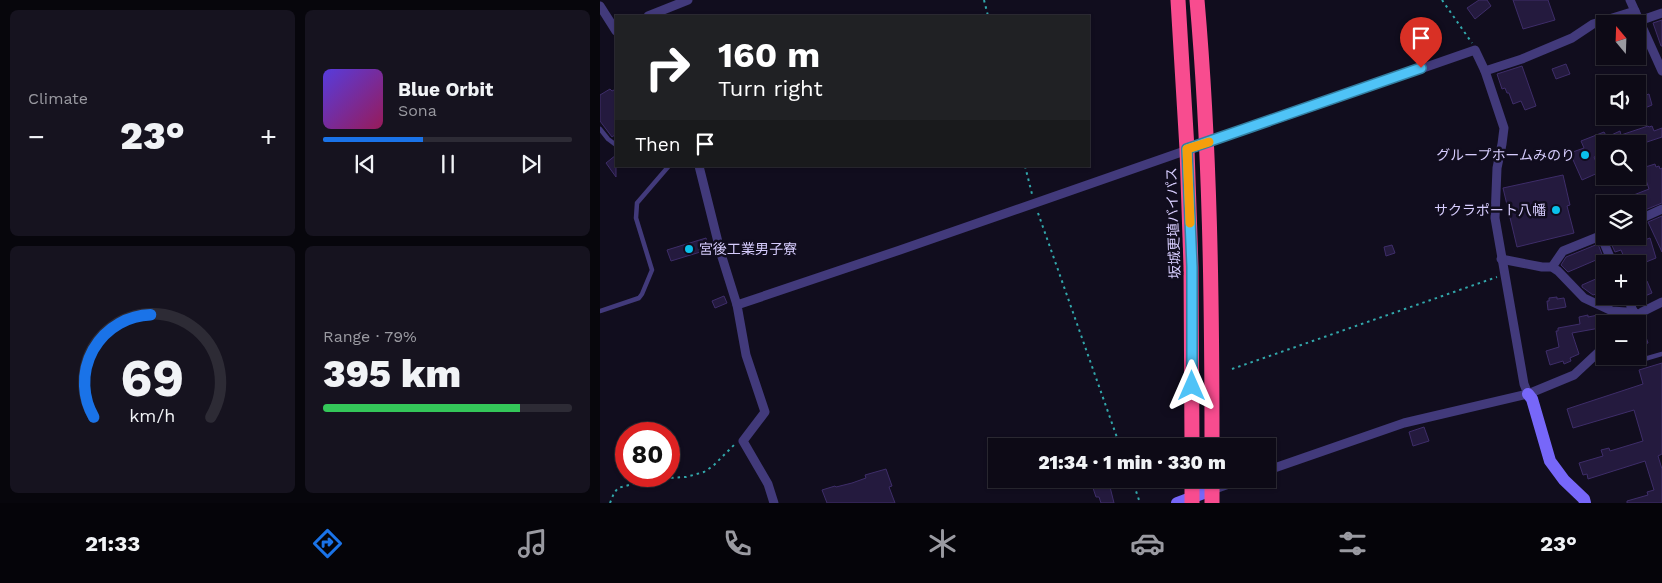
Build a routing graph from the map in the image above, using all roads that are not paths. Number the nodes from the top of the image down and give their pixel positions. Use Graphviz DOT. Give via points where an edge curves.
graph roads {
  1 [pos="688,0"];
  2 [pos="1178,0"];
  3 [pos="1197,0"];
  4 [pos="1630,0"];
  5 [pos="600,6"];
  6 [pos="1634,11"];
  7 [pos="1662,13"];
  8 [pos="650,15"];
  9 [pos="1636,15"];
  10 [pos="1646,19"];
  11 [pos="615,28"];
  12 [pos="1646,36"];
  13 [pos="1485,71"];
  14 [pos="1662,71"];
  15 [pos="600,129"];
  16 [pos="615,143"];
  17 [pos="1206,143"];
  18 [pos="1187,149"];
  19 [pos="668,167"];
  20 [pos="699,167"];
  21 [pos="1662,209"];
  22 [pos="1646,216"];
  23 [pos="1596,238"];
  24 [pos="1501,259"];
  25 [pos="1552,267"];
  26 [pos="1662,302"];
  27 [pos="737,305"];
  28 [pos="1632,305"];
  29 [pos="600,311"];
  30 [pos="1636,313"];
  31 [pos="1596,354"];
  32 [pos="1662,354"];
  33 [pos="1646,359"];
  34 [pos="1528,394"];
  35 [pos="1192,438"];
  36 [pos="1212,438"];
  37 [pos="1276,468"];
  38 [pos="1212,491"];
  39 [pos="1192,500"];
  40 [pos="774,503"];
  41 [pos="1177,503"];
  42 [pos="1585,503"];
  1 -- 8 [label="street"];
  2 -- 18 [label="highway, 坂城更埴バイパス"];
  3 -- 17 [label="highway"];
  4 -- 6 [label="street"];
  5 -- 11 [label="street"];
  6 -- 9 [label="street"];
  6 -- 13 [label="street" via="1593,24 1572,38"];
  7 -- 10 [label="street"];
  12 -- 14 [label="street"];
  13 -- 17 [label="street" via="1475,50"];
  13 -- 24 [label="street" via="1504,128 1495,200"];
  15 -- 16 [label="lane"];
  17 -- 18 [label="street"];
  17 -- 36 [label="highway"];
  18 -- 27 [label="street"];
  18 -- 35 [label="highway, 坂城更埴バイパス" via="1192,267"];
  19 -- 29 [label="lane" via="637,203 636,218 652,270 642,294"];
  20 -- 27 [label="street"];
  21 -- 22 [label="street"];
  23 -- 25 [label="street" via="1563,251"];
  24 -- 25 [label="street"];
  24 -- 34 [label="street"];
  25 -- 30 [label="street" via="1584,298 1612,312"];
  26 -- 30 [label="street"];
  27 -- 40 [label="street" via="746,356 765,412 743,441 768,484"];
  28 -- 30 [label="street"];
  31 -- 34 [label="street" via="1574,375"];
  32 -- 33 [label="lane"];
  34 -- 37 [label="street" via="1404,423"];
  34 -- 42 [label="street" via="1550,461"];
  38 -- 39 [label="street"];
  39 -- 41 [label="street"];
}
